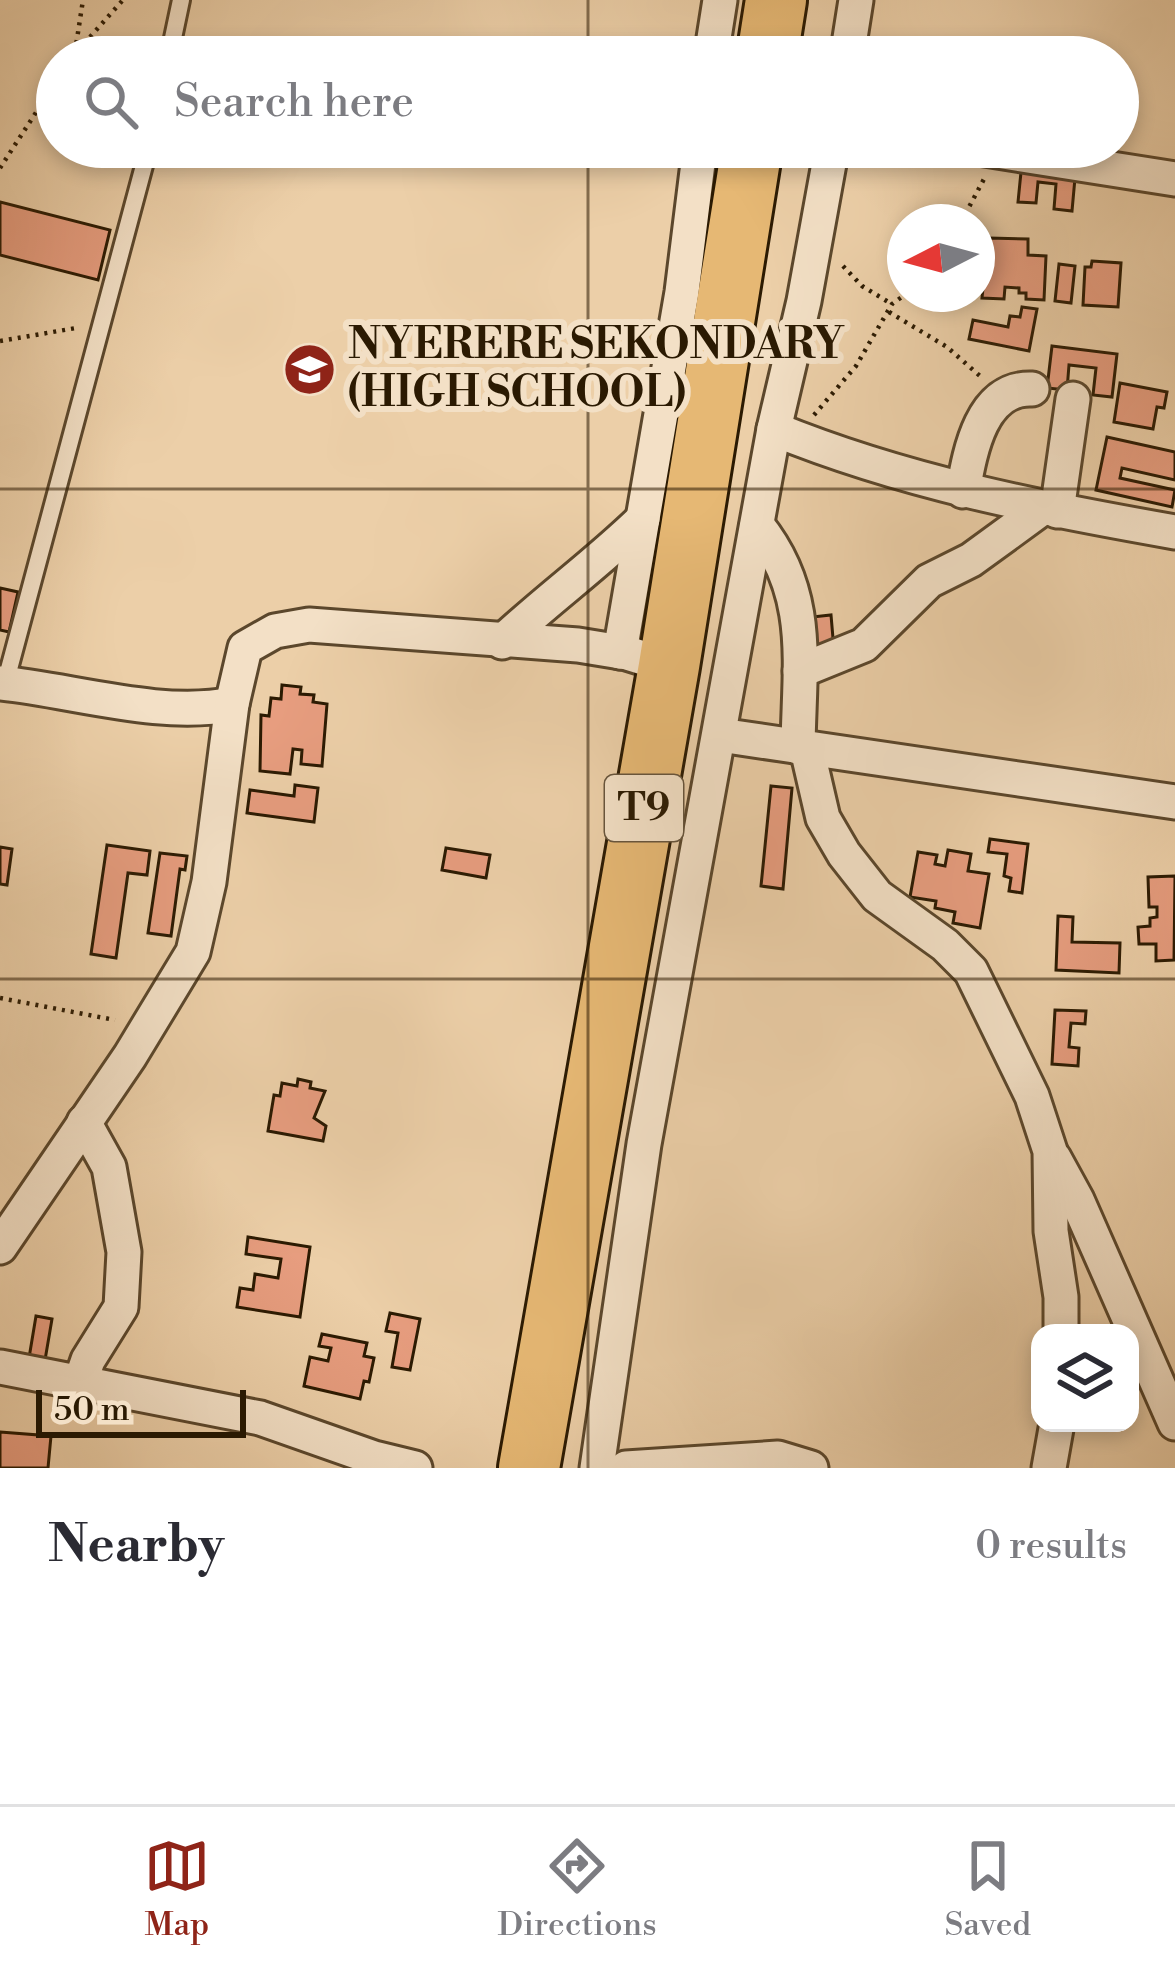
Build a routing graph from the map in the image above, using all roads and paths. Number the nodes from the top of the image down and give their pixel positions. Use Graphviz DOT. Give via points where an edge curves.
graph roads {
  1 [pos="83,0"];
  2 [pos="123,0"];
  3 [pos="182,0"];
  4 [pos="719,0"];
  5 [pos="776,0"];
  6 [pos="856,0"];
  7 [pos="77,36"];
  8 [pos="91,36"];
  9 [pos="174,36"];
  10 [pos="714,36"];
  11 [pos="770,36"];
  12 [pos="850,36"];
  13 [pos="36,112"];
  14 [pos="0,168"];
  15 [pos="143,168"];
  16 [pos="697,168"];
  17 [pos="748,168"];
  18 [pos="828,168"];
  19 [pos="980,168"];
  20 [pos="1108,168"];
  21 [pos="1175,178"];
  22 [pos="968,204"];
  23 [pos="816,234"];
  24 [pos="887,306"];
  25 [pos="888,312"];
  26 [pos="896,312"];
  27 [pos="99,324"];
  28 [pos="0,340"];
  29 [pos="1016,394"];
  30 [pos="1073,399"];
  31 [pos="785,434"];
  32 [pos="963,490"];
  33 [pos="1049,510"];
  34 [pos="643,519"];
  35 [pos="758,525"];
  36 [pos="1175,532"];
  37 [pos="502,642"];
  38 [pos="644,659"];
  39 [pos="800,671"];
  40 [pos="2,686"];
  41 [pos="232,704"];
  42 [pos="720,736"];
  43 [pos="802,748"];
  44 [pos="1175,802"];
  45 [pos="0,998"];
  46 [pos="150,1025"];
  47 [pos="84,1122"];
  48 [pos="1050,1151"];
  49 [pos="0,1246"];
  50 [pos="1061,1324"];
  51 [pos="0,1366"];
  52 [pos="80,1383"];
  53 [pos="1175,1423"];
  54 [pos="1055,1432"];
  55 [pos="415,1468"];
  56 [pos="529,1468"];
  57 [pos="597,1468"];
  58 [pos="626,1468"];
  59 [pos="811,1468"];
  60 [pos="1048,1468"];
  1 -- 7 [label="path"];
  2 -- 8 [label="path"];
  3 -- 9 [label="lane"];
  4 -- 10 [label="street"];
  5 -- 11 [label="highway"];
  6 -- 12 [label="street"];
  13 -- 14 [label="path"];
  15 -- 27 [label="lane"];
  16 -- 34 [label="street"];
  17 -- 38 [label="highway, T9"];
  18 -- 23 [label="street"];
  19 -- 22 [label="path"];
  20 -- 21 [label="street"];
  23 -- 24 [label="path"];
  23 -- 31 [label="street"];
  25 -- 31 [label="path" via="856,366"];
  26 -- 29 [label="path"];
  27 -- 28 [label="path"];
  27 -- 40 [label="lane"];
  29 -- 32 [label="street" via="991,407"];
  30 -- 33 [label="street"];
  31 -- 32 [label="street"];
  31 -- 35 [label="street"];
  32 -- 33 [label="street"];
  33 -- 36 [label="street"];
  33 -- 39 [label="street" via="929,581 864,644"];
  34 -- 37 [label="street"];
  34 -- 38 [label="street"];
  35 -- 39 [label="street" via="794,591"];
  35 -- 42 [label="street"];
  37 -- 38 [label="street" via="578,645"];
  37 -- 41 [label="street" via="309,625 275,632 245,647"];
  38 -- 56 [label="highway, T9"];
  39 -- 43 [label="street"];
  40 -- 41 [label="street" via="138,703"];
  41 -- 46 [label="street" via="201,922 193,952"];
  42 -- 43 [label="street"];
  42 -- 57 [label="street" via="644,1144"];
  43 -- 44 [label="street"];
  43 -- 48 [label="street" via="823,818 844,854 877,896 970,971"];
  45 -- 46 [label="path"];
  46 -- 47 [label="street"];
  47 -- 49 [label="street"];
  47 -- 52 [label="street" via="109,1167 124,1252 121,1307"];
  48 -- 50 [label="street"];
  48 -- 53 [label="street"];
  51 -- 52 [label="street"];
  52 -- 55 [label="street" via="260,1418"];
  54 -- 60 [label="street"];
  58 -- 59 [label="street" via="778,1457"];
}
